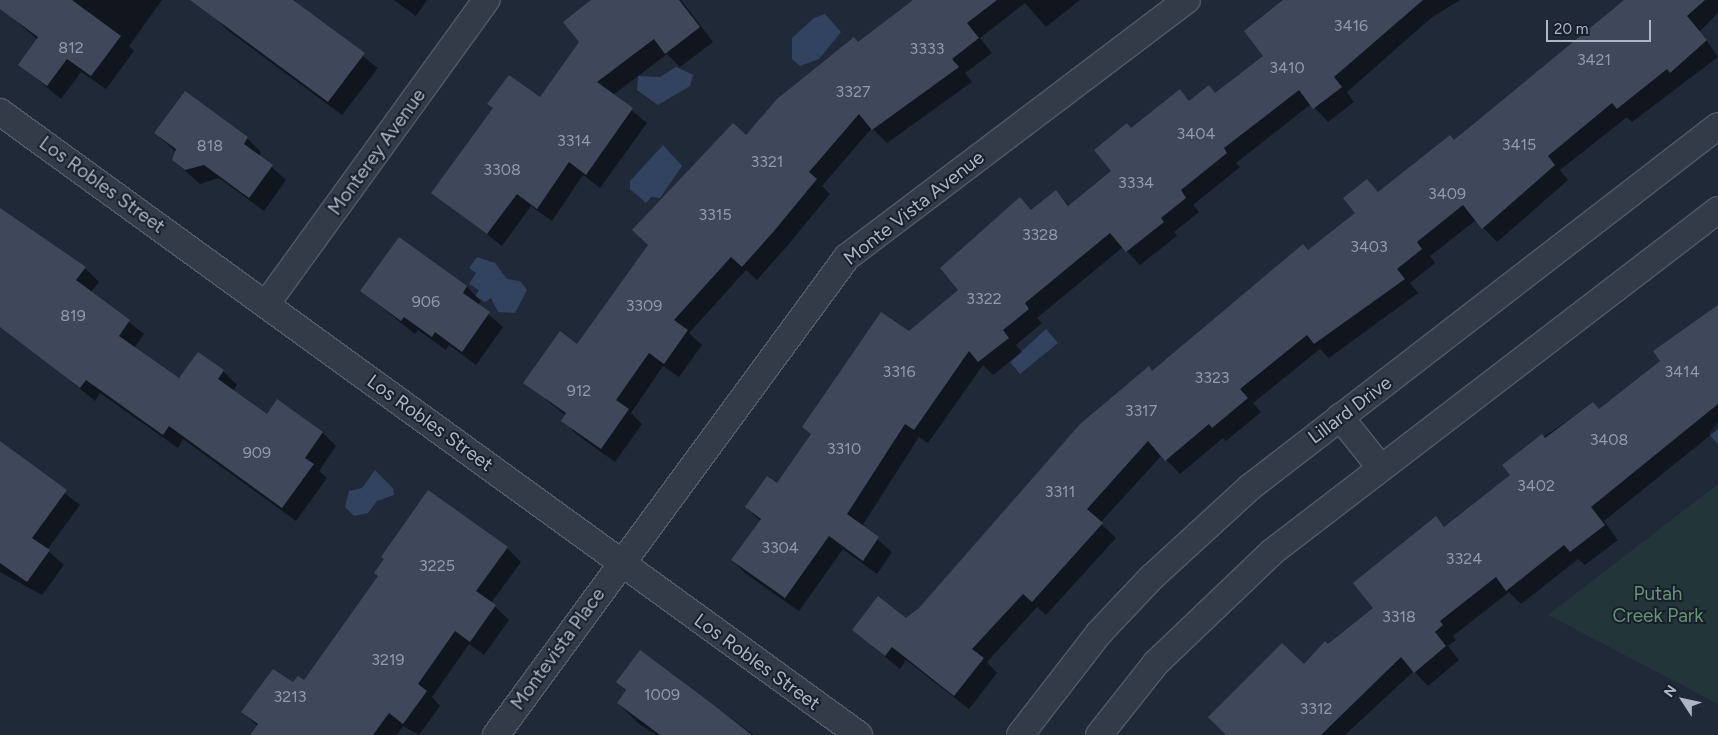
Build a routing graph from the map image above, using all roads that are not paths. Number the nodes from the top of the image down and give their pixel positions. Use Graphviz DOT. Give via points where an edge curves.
graph roads {
  1 [pos="486,0"];
  2 [pos="1187,0"];
  3 [pos="0,112"];
  4 [pos="1718,126"];
  5 [pos="1718,210"];
  6 [pos="268,303"];
  7 [pos="1340,416"];
  8 [pos="1380,467"];
  9 [pos="620,562"];
  10 [pos="496,735"];
  11 [pos="859,735"];
  12 [pos="1020,735"];
  13 [pos="1099,735"];
  1 -- 6 [label="street, Monterey Avenue"];
  2 -- 9 [label="street, Monte Vista Avenue" via="847,257"];
  3 -- 6 [label="street, Los Robles Street"];
  4 -- 7 [label="street, Lillard Drive"];
  5 -- 8 [label="street"];
  6 -- 9 [label="street, Los Robles Street"];
  7 -- 8 [label="street"];
  7 -- 12 [label="street, Lillard Drive" via="1250,488 1152,577 1099,633"];
  8 -- 13 [label="street" via="1221,597 1156,663"];
  9 -- 10 [label="street, Montevista Place"];
  9 -- 11 [label="street, Los Robles Street"];
}
